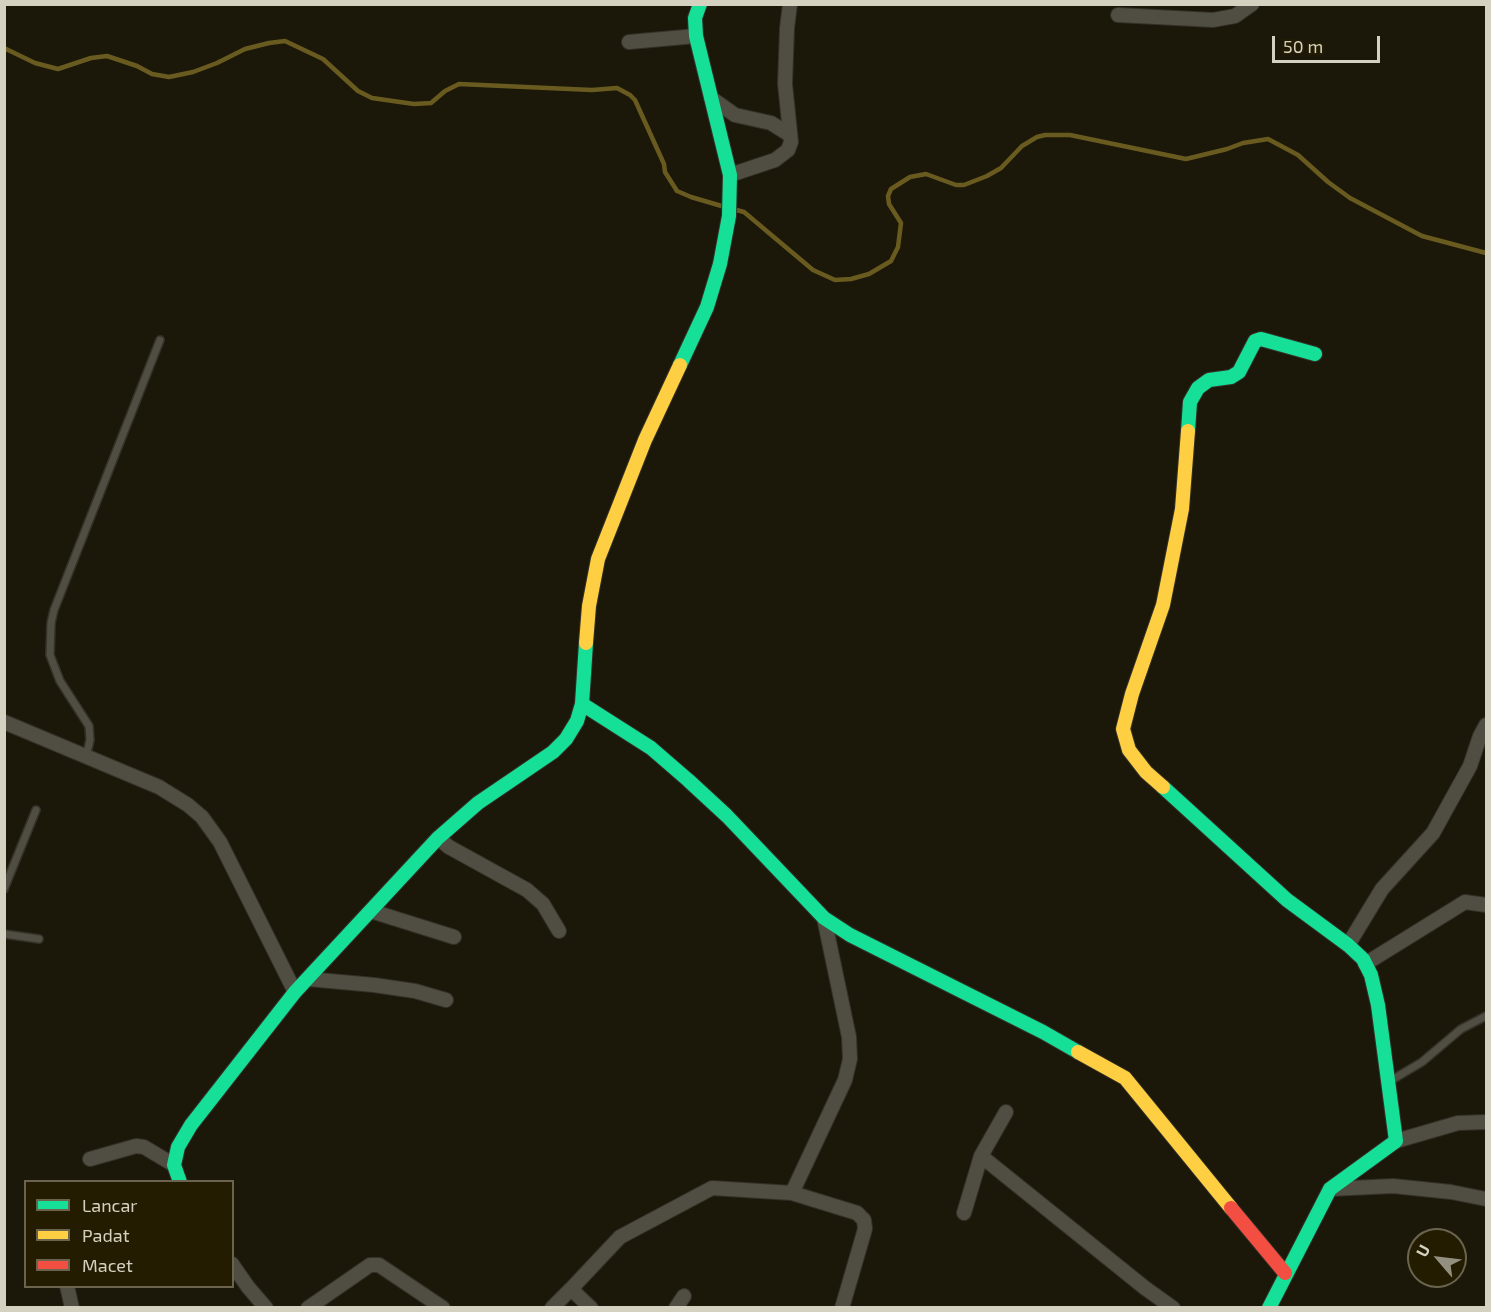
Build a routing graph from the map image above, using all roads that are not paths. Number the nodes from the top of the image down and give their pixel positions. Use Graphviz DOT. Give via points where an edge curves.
graph roads {
  1 [pos="700,4"];
  2 [pos="790,4"];
  3 [pos="1252,4"];
  4 [pos="1118,15"];
  5 [pos="696,36"];
  6 [pos="629,42"];
  7 [pos="711,98"];
  8 [pos="790,135"];
  9 [pos="730,175"];
  10 [pos="160,340"];
  11 [pos="1315,354"];
  12 [pos="582,704"];
  13 [pos="4,722"];
  14 [pos="1486,725"];
  15 [pos="86,757"];
  16 [pos="36,810"];
  17 [pos="438,838"];
  18 [pos="4,889"];
  19 [pos="1486,905"];
  20 [pos="371,911"];
  21 [pos="825,918"];
  22 [pos="559,931"];
  23 [pos="4,934"];
  24 [pos="454,937"];
  25 [pos="39,939"];
  26 [pos="1348,945"];
  27 [pos="1365,964"];
  28 [pos="308,979"];
  29 [pos="295,992"];
  30 [pos="446,1000"];
  31 [pos="1486,1016"];
  32 [pos="1388,1083"];
  33 [pos="1006,1112"];
  34 [pos="1486,1122"];
  35 [pos="1396,1141"];
  36 [pos="981,1156"];
  37 [pos="90,1159"];
  38 [pos="174,1165"];
  39 [pos="179,1180"];
  40 [pos="1330,1189"];
  41 [pos="792,1193"];
  42 [pos="1486,1199"];
  43 [pos="964,1213"];
  44 [pos="234,1267"];
  45 [pos="1286,1273"];
  46 [pos="67,1288"];
  47 [pos="571,1289"];
  48 [pos="72,1308"];
  49 [pos="266,1308"];
  50 [pos="308,1308"];
  51 [pos="443,1308"];
  52 [pos="552,1308"];
  53 [pos="591,1308"];
  54 [pos="842,1308"];
  55 [pos="1173,1308"];
  56 [pos="1269,1308"];
  1 -- 5 [label="street" via="695,18"];
  2 -- 8 [label="street" via="786,84"];
  3 -- 4 [label="street" via="1235,16 1213,20"];
  5 -- 6 [label="street"];
  5 -- 7 [label="street"];
  7 -- 8 [label="street" via="735,115 771,123"];
  7 -- 9 [label="street"];
  8 -- 9 [label="street" via="788,150 775,160"];
  9 -- 12 [label="street" via="729,216 707,307 645,440 598,560 589,606"];
  10 -- 15 [label="lane" via="51,623 50,655 60,681 89,726"];
  11 -- 26 [label="street" via="1267,339 1255,341 1239,372 1209,380 1198,388 1190,402 1182,509 1163,605 1123,729 1129,750 1146,772 1287,900"];
  12 -- 17 [label="street" via="577,721 553,752 478,802"];
  12 -- 21 [label="street" via="651,748 688,780"];
  13 -- 15 [label="street"];
  14 -- 26 [label="street" via="1470,766 1433,833 1382,889"];
  15 -- 29 [label="street" via="159,787 202,817 220,842"];
  16 -- 18 [label="lane"];
  17 -- 20 [label="street"];
  17 -- 22 [label="street" via="527,890 543,904"];
  19 -- 27 [label="street" via="1465,902"];
  20 -- 24 [label="street"];
  20 -- 28 [label="street"];
  21 -- 41 [label="street" via="850,1059 845,1080"];
  21 -- 45 [label="street" via="850,935 1125,1078"];
  23 -- 25 [label="lane"];
  26 -- 27 [label="street"];
  27 -- 32 [label="street" via="1378,1005"];
  28 -- 29 [label="street"];
  28 -- 30 [label="street" via="415,991"];
  29 -- 38 [label="street" via="190,1125"];
  31 -- 32 [label="lane" via="1461,1029 1422,1062"];
  32 -- 35 [label="street"];
  33 -- 36 [label="street"];
  34 -- 35 [label="street" via="1458,1123"];
  35 -- 40 [label="street"];
  36 -- 43 [label="street"];
  36 -- 55 [label="street"];
  37 -- 38 [label="street" via="136,1146"];
  38 -- 39 [label="street"];
  40 -- 42 [label="street" via="1393,1186"];
  40 -- 45 [label="street"];
  41 -- 47 [label="street" via="712,1188 620,1237"];
  41 -- 54 [label="street" via="857,1213 864,1220 865,1229"];
  44 -- 49 [label="street"];
  45 -- 56 [label="street"];
  46 -- 48 [label="street"];
  47 -- 52 [label="street"];
  47 -- 53 [label="street"];
  50 -- 51 [label="street" via="370,1265 379,1264"];
}
